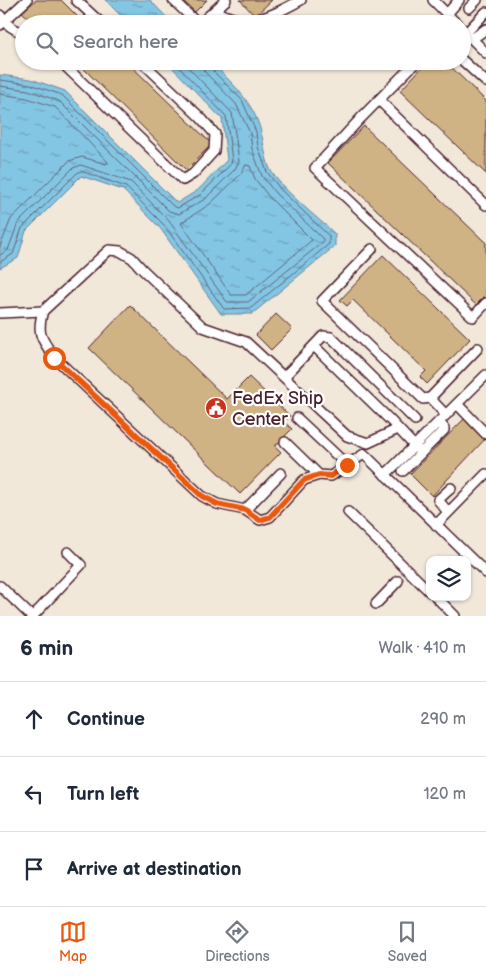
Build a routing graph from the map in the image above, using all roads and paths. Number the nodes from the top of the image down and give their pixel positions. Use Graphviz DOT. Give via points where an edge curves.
graph roads {
  1 [pos="27,0"];
  2 [pos="76,0"];
  3 [pos="173,0"];
  4 [pos="226,0"];
  5 [pos="301,0"];
  6 [pos="433,0"];
  7 [pos="459,0"];
  8 [pos="477,0"];
  9 [pos="469,8"];
  10 [pos="215,11"];
  11 [pos="486,12"];
  12 [pos="447,14"];
  13 [pos="92,15"];
  14 [pos="188,15"];
  15 [pos="210,15"];
  16 [pos="226,15"];
  17 [pos="273,15"];
  18 [pos="1,21"];
  19 [pos="471,22"];
  20 [pos="486,28"];
  21 [pos="471,29"];
  22 [pos="15,30"];
  23 [pos="471,39"];
  24 [pos="486,53"];
  25 [pos="471,68"];
  26 [pos="69,70"];
  27 [pos="150,70"];
  28 [pos="408,70"];
  29 [pos="486,82"];
  30 [pos="379,100"];
  31 [pos="486,205"];
  32 [pos="372,248"];
  33 [pos="486,303"];
  34 [pos="43,311"];
  35 [pos="0,313"];
  36 [pos="314,346"];
  37 [pos="478,348"];
  38 [pos="486,375"];
  39 [pos="284,377"];
  40 [pos="430,398"];
  41 [pos="457,404"];
  42 [pos="446,415"];
  43 [pos="297,418"];
  44 [pos="415,420"];
  45 [pos="439,422"];
  46 [pos="398,429"];
  47 [pos="486,434"];
  48 [pos="285,442"];
  49 [pos="414,446"];
  50 [pos="421,453"];
  51 [pos="347,465"];
  52 [pos="404,471"];
  53 [pos="281,473"];
  54 [pos="486,474"];
  55 [pos="319,475"];
  56 [pos="385,475"];
  57 [pos="450,488"];
  58 [pos="245,510"];
  59 [pos="348,512"];
  60 [pos="448,512"];
  61 [pos="436,524"];
  62 [pos="68,552"];
  63 [pos="486,574"];
  64 [pos="398,581"];
  65 [pos="0,586"];
  66 [pos="426,588"];
  67 [pos="440,601"];
  68 [pos="376,604"];
  69 [pos="32,616"];
  70 [pos="455,616"];
  1 -- 18 [label="street"];
  2 -- 13 [label="street"];
  3 -- 14 [label="street"];
  4 -- 10 [label="street"];
  5 -- 17 [label="street"];
  6 -- 12 [label="street"];
  7 -- 12 [label="street"];
  8 -- 9 [label="street"];
  10 -- 15 [label="street"];
  10 -- 16 [label="street"];
  11 -- 19 [label="street"];
  18 -- 22 [label="street"];
  20 -- 21 [label="street"];
  23 -- 24 [label="street"];
  25 -- 29 [label="street"];
  26 -- 27 [label="street" via="183,180 214,151 215,134"];
  28 -- 30 [label="street"];
  30 -- 31 [label="street"];
  30 -- 33 [label="street" via="315,168 473,317"];
  32 -- 40 [label="street" via="322,301 423,399"];
  34 -- 35 [label="street"];
  34 -- 39 [label="street" via="109,250 120,251 132,258 203,327 246,342"];
  34 -- 58 [label="street" via="39,324 41,339 54,358 202,496 217,504"];
  36 -- 39 [label="street"];
  36 -- 44 [label="street" via="323,336 331,337"];
  36 -- 46 [label="street"];
  37 -- 40 [label="street"];
  38 -- 41 [label="street"];
  39 -- 46 [label="street" via="347,436 368,443"];
  40 -- 42 [label="street"];
  41 -- 42 [label="street"];
  41 -- 47 [label="street"];
  42 -- 45 [label="street"];
  43 -- 51 [label="street"];
  45 -- 49 [label="street"];
  45 -- 50 [label="street" via="444,430"];
  46 -- 49 [label="street"];
  48 -- 55 [label="street"];
  49 -- 50 [label="street"];
  49 -- 56 [label="street"];
  50 -- 52 [label="street"];
  51 -- 55 [label="street" via="331,476"];
  51 -- 56 [label="street" via="364,454"];
  53 -- 58 [label="street"];
  54 -- 60 [label="street"];
  55 -- 58 [label="street" via="304,480 270,517 260,520"];
  56 -- 61 [label="street"];
  57 -- 60 [label="street" via="438,500"];
  59 -- 66 [label="street"];
  60 -- 61 [label="street"];
  61 -- 63 [label="street"];
  62 -- 69 [label="street" via="81,565"];
  64 -- 68 [label="street"];
  65 -- 69 [label="street"];
  67 -- 70 [label="street"];
}
